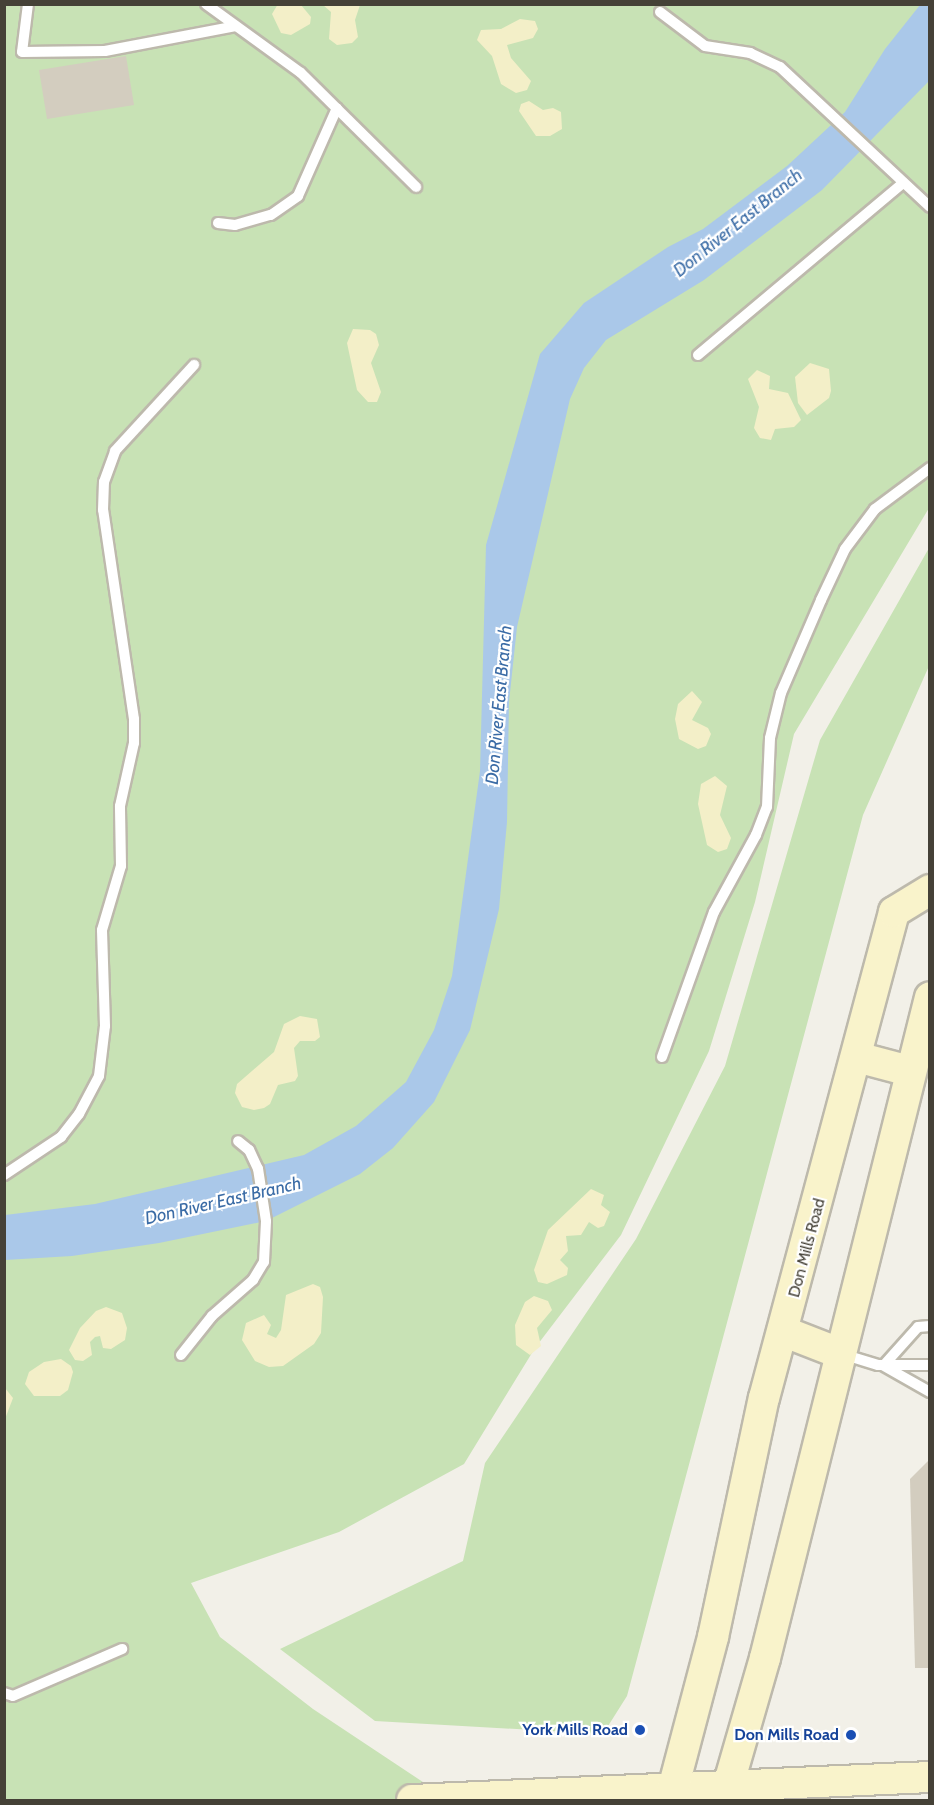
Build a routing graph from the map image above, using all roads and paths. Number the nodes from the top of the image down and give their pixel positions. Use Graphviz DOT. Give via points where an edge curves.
graph roads {
  1 [pos="28,4"];
  2 [pos="206,4"];
  3 [pos="660,12"];
  4 [pos="236,26"];
  5 [pos="337,108"];
  6 [pos="903,183"];
  7 [pos="416,188"];
  8 [pos="930,207"];
  9 [pos="218,223"];
  10 [pos="698,355"];
  11 [pos="194,365"];
  12 [pos="930,468"];
  13 [pos="930,890"];
  14 [pos="930,997"];
  15 [pos="662,1057"];
  16 [pos="857,1057"];
  17 [pos="915,1071"];
  18 [pos="238,1141"];
  19 [pos="4,1175"];
  20 [pos="930,1326"];
  21 [pos="785,1332"];
  22 [pos="839,1353"];
  23 [pos="180,1355"];
  24 [pos="884,1365"];
  25 [pos="930,1365"];
  26 [pos="930,1392"];
  27 [pos="122,1649"];
  28 [pos="4,1694"];
  29 [pos="930,1777"];
  30 [pos="726,1793"];
  31 [pos="672,1794"];
  32 [pos="412,1800"];
  1 -- 4 [label="lane" via="22,52 105,51"];
  2 -- 4 [label="lane"];
  3 -- 6 [label="lane" via="705,46 750,53 780,67"];
  4 -- 5 [label="lane" via="302,73"];
  5 -- 7 [label="lane"];
  5 -- 9 [label="lane" via="298,196 271,215 235,225"];
  6 -- 8 [label="lane"];
  6 -- 10 [label="lane"];
  11 -- 19 [label="lane" via="115,451 104,482 103,510 134,718 134,743 120,806 121,866 102,930 105,1026 99,1076 79,1114 61,1137"];
  12 -- 15 [label="lane" via="875,509 845,549 821,600 781,693 770,738 767,807 714,912"];
  13 -- 16 [label="main road, Don Mills Road" via="894,912"];
  14 -- 17 [label="main road"];
  16 -- 17 [label="main road"];
  16 -- 21 [label="main road, Don Mills Road"];
  17 -- 22 [label="main road"];
  18 -- 23 [label="lane" via="249,1150 258,1169 266,1221 264,1262 253,1280 212,1316"];
  20 -- 24 [label="lane" via="918,1327"];
  21 -- 22 [label="main road"];
  21 -- 31 [label="main road, Don Mills Road" via="764,1398 712,1637"];
  22 -- 24 [label="lane"];
  22 -- 30 [label="main road" via="765,1658"];
  24 -- 25 [label="lane"];
  24 -- 26 [label="lane"];
  27 -- 28 [label="lane" via="14,1696"];
  29 -- 30 [label="main road"];
  30 -- 31 [label="main road"];
  31 -- 32 [label="main road"];
}
